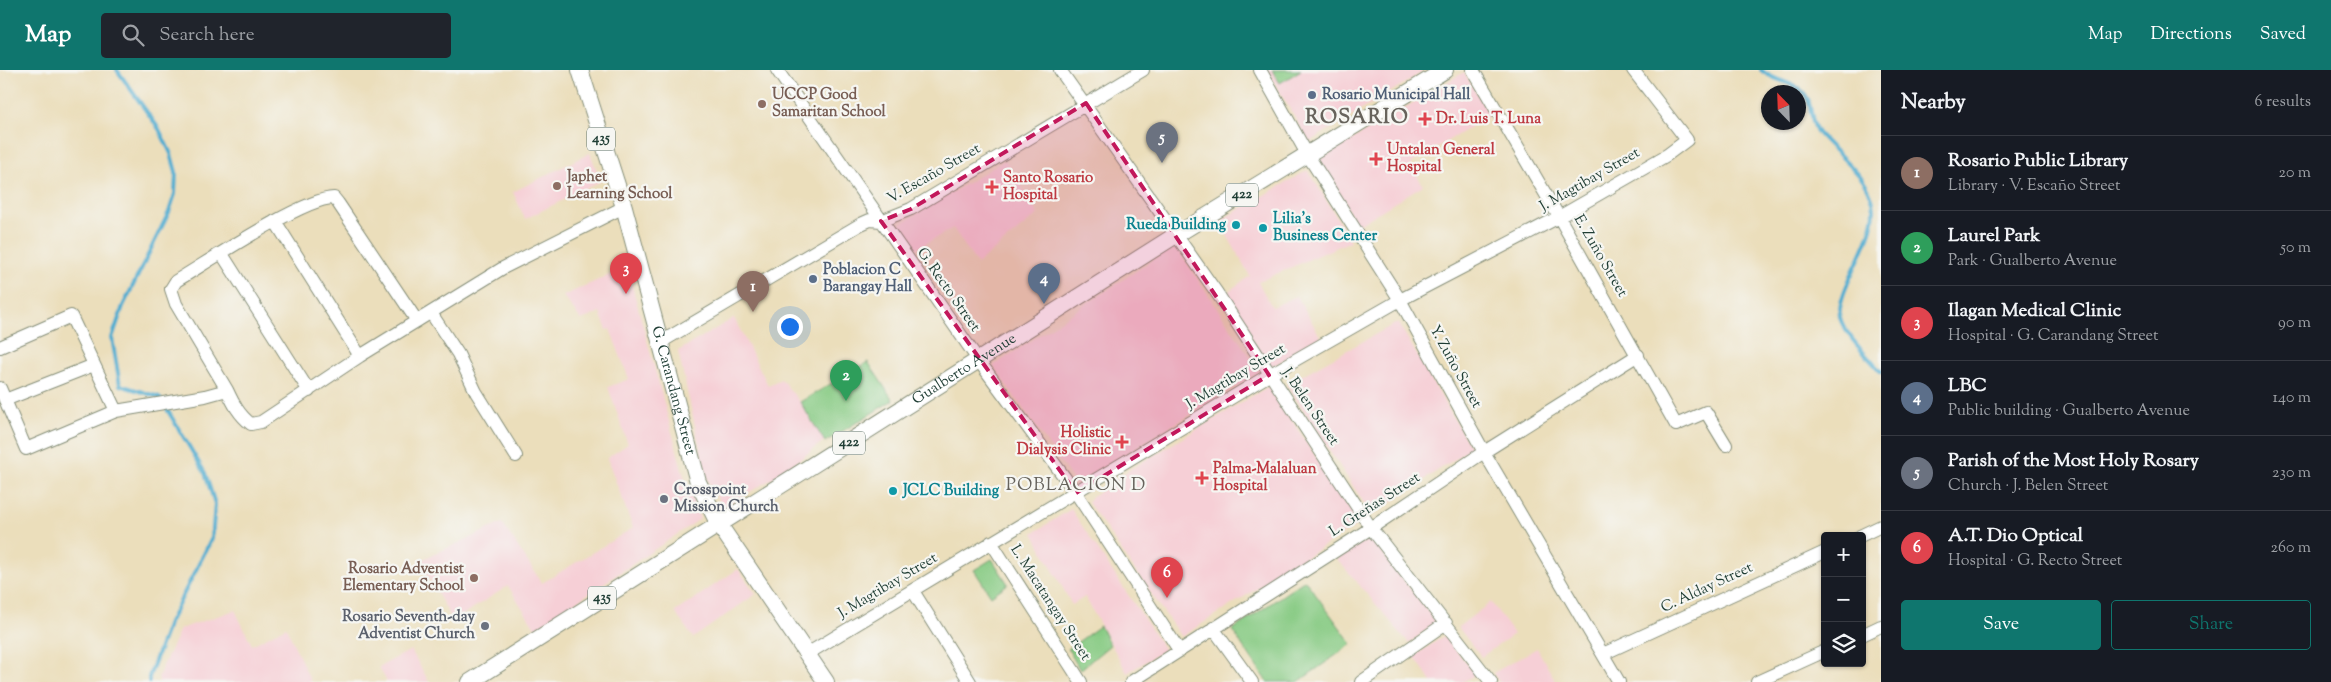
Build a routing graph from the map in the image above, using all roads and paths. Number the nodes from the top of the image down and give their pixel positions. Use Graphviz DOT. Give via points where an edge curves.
graph roads {
  1 [pos="580,70"];
  2 [pos="777,70"];
  3 [pos="1060,70"];
  4 [pos="1143,70"];
  5 [pos="1260,70"];
  6 [pos="1445,70"];
  7 [pos="1473,70"];
  8 [pos="1633,70"];
  9 [pos="1086,104"];
  10 [pos="1307,154"];
  11 [pos="624,207"];
  12 [pos="1560,217"];
  13 [pos="881,221"];
  14 [pos="275,222"];
  15 [pos="1176,235"];
  16 [pos="222,254"];
  17 [pos="1400,300"];
  18 [pos="431,313"];
  19 [pos="417,321"];
  20 [pos="661,342"];
  21 [pos="0,347"];
  22 [pos="1638,355"];
  23 [pos="360,356"];
  24 [pos="978,361"];
  25 [pos="94,365"];
  26 [pos="1269,375"];
  27 [pos="0,388"];
  28 [pos="227,390"];
  29 [pos="310,391"];
  30 [pos="5,400"];
  31 [pos="116,411"];
  32 [pos="1726,445"];
  33 [pos="1484,452"];
  34 [pos="516,456"];
  35 [pos="1076,493"];
  36 [pos="718,523"];
  37 [pos="1881,526"];
  38 [pos="1371,528"];
  39 [pos="1866,533"];
  40 [pos="991,542"];
  41 [pos="1821,554"];
  42 [pos="913,591"];
  43 [pos="1446,623"];
  44 [pos="1881,626"];
  45 [pos="1213,628"];
  46 [pos="1866,633"];
  47 [pos="1179,650"];
  48 [pos="1821,653"];
  49 [pos="808,654"];
  50 [pos="1603,654"];
  51 [pos="470,682"];
  52 [pos="826,682"];
  53 [pos="970,682"];
  54 [pos="1081,682"];
  55 [pos="1131,682"];
  56 [pos="1252,682"];
  57 [pos="1361,682"];
  58 [pos="1491,682"];
  59 [pos="1619,682"];
  60 [pos="1756,682"];
  1 -- 11 [label="main road, G. Carandang Street / 435"];
  2 -- 13 [label="street, G. Recto Street"];
  3 -- 9 [label="street, J. Belen Street"];
  4 -- 9 [label="street, V. Escaño Street"];
  5 -- 10 [label="street, Y. Zuño Street"];
  6 -- 10 [label="main road, Gualberto Avenue / 422"];
  7 -- 12 [label="street, E. Zuño Street"];
  8 -- 12 [label="street, J. Magtibay Street" via="1686,140 1667,155"];
  9 -- 13 [label="street, V. Escaño Street" via="911,209"];
  9 -- 15 [label="street, J. Belen Street"];
  10 -- 15 [label="main road, Gualberto Avenue / 422"];
  10 -- 17 [label="street, Y. Zuño Street"];
  11 -- 18 [label="street" via="518,260"];
  11 -- 20 [label="main road, G. Carandang Street / 435"];
  12 -- 17 [label="street, J. Magtibay Street"];
  12 -- 22 [label="street, E. Zuño Street"];
  13 -- 20 [label="street, V. Escaño Street" via="870,220 861,224"];
  13 -- 24 [label="street, G. Recto Street"];
  14 -- 16 [label="street"];
  14 -- 19 [label="street" via="324,198 334,198"];
  14 -- 23 [label="street"];
  15 -- 24 [label="main road, Gualberto Avenue / 422"];
  15 -- 26 [label="street, J. Belen Street"];
  16 -- 28 [label="street" via="176,281 171,290"];
  16 -- 29 [label="street"];
  17 -- 26 [label="street, J. Magtibay Street"];
  17 -- 33 [label="street, Y. Zuño Street"];
  18 -- 19 [label="street"];
  18 -- 34 [label="street"];
  19 -- 23 [label="street"];
  20 -- 36 [label="main road, G. Carandang Street / 435" via="698,482"];
  21 -- 25 [label="street" via="71,316"];
  22 -- 32 [label="street, E. Zuño Street" via="1676,425 1706,412"];
  22 -- 33 [label="street, L. Greñas Street"];
  23 -- 29 [label="street"];
  24 -- 35 [label="street, G. Recto Street"];
  24 -- 36 [label="main road, Gualberto Avenue / 422"];
  25 -- 30 [label="street"];
  25 -- 31 [label="street"];
  26 -- 35 [label="street, J. Magtibay Street"];
  26 -- 38 [label="street, J. Belen Street"];
  27 -- 30 [label="street"];
  28 -- 29 [label="street" via="236,408 252,424 261,422"];
  28 -- 31 [label="street"];
  30 -- 31 [label="street" via="26,449"];
  33 -- 38 [label="street, L. Greñas Street"];
  33 -- 50 [label="street, Y. Zuño Street"];
  35 -- 40 [label="street, J. Magtibay Street"];
  35 -- 47 [label="street, G. Recto Street"];
  36 -- 49 [label="main road, G. Carandang Street"];
  36 -- 51 [label="main road, Gualberto Avenue / 435"];
  37 -- 39 [label="street"];
  38 -- 43 [label="street, J. Belen Street"];
  38 -- 45 [label="street, L. Greñas Street"];
  40 -- 42 [label="street, J. Magtibay Street"];
  40 -- 54 [label="street, L. Macatangay Street"];
  41 -- 50 [label="street, C. Alday Street"];
  42 -- 49 [label="street, J. Magtibay Street"];
  42 -- 53 [label="street"];
  43 -- 57 [label="street"];
  43 -- 58 [label="street, J. Belen Street"];
  44 -- 46 [label="street"];
  45 -- 47 [label="street, L. Greñas Street"];
  45 -- 56 [label="street"];
  47 -- 55 [label="street, L. Greñas Street"];
  48 -- 60 [label="street"];
  49 -- 52 [label="main road, G. Carandang Street"];
  50 -- 59 [label="street, Y. Zuño Street"];
}
